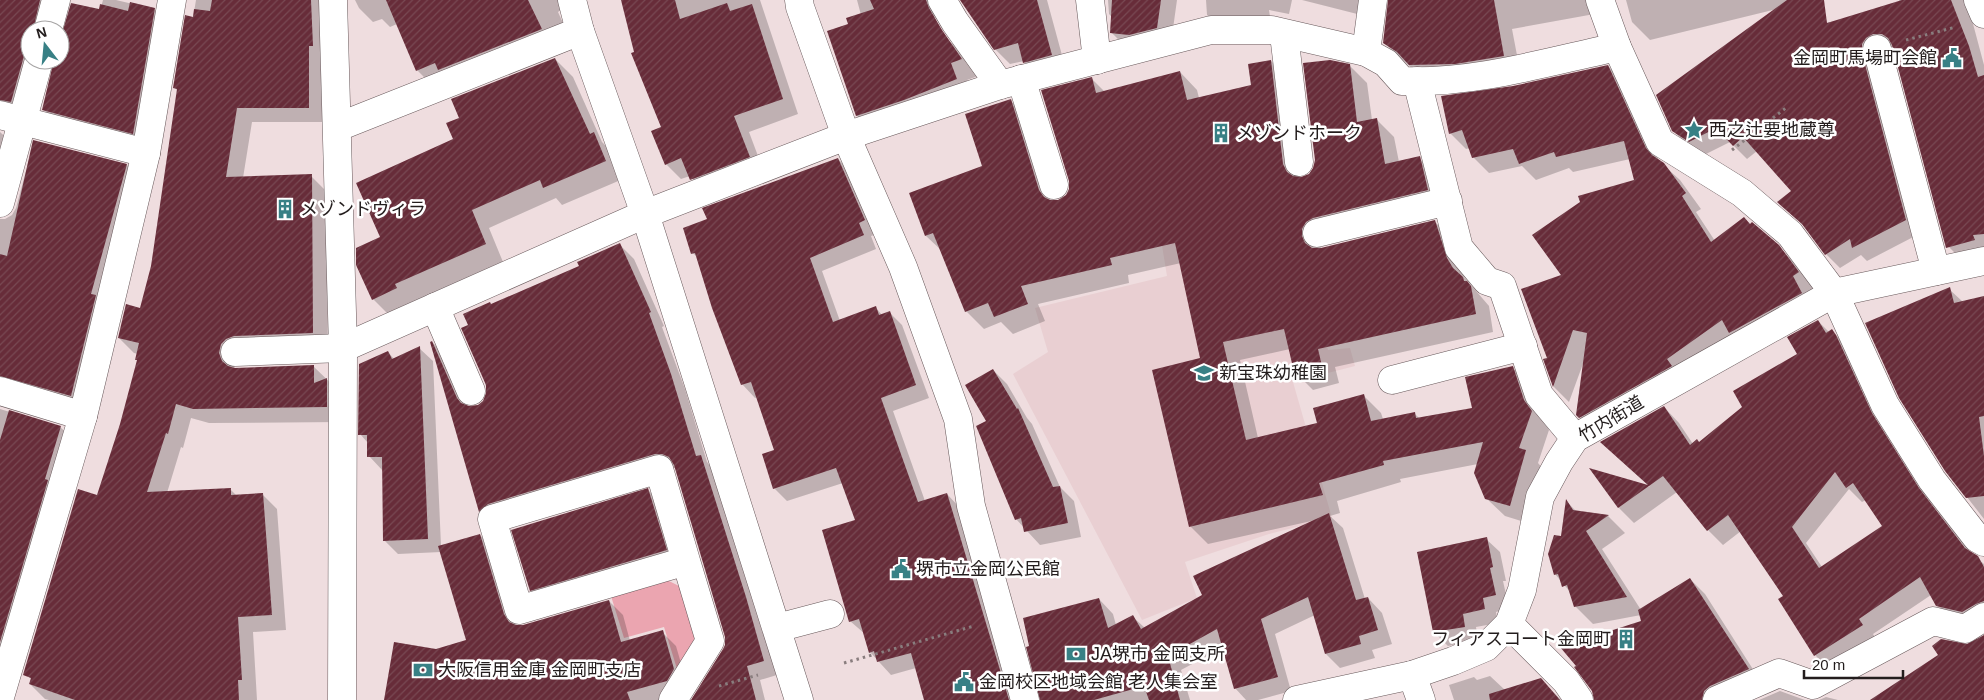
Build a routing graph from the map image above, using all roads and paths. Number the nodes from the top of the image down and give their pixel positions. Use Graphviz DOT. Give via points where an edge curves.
graph roads {
  1 [pos="56,0"];
  2 [pos="172,0"];
  3 [pos="333,0"];
  4 [pos="572,0"];
  5 [pos="799,0"];
  6 [pos="942,0"];
  7 [pos="1090,0"];
  8 [pos="1373,0"];
  9 [pos="1600,0"];
  10 [pos="1978,0"];
  11 [pos="1984,14"];
  12 [pos="51,20"];
  13 [pos="1957,26"];
  14 [pos="580,31"];
  15 [pos="1284,34"];
  16 [pos="1617,47"];
  17 [pos="1877,49"];
  18 [pos="1366,52"];
  19 [pos="1097,60"];
  20 [pos="34,70"];
  21 [pos="1418,81"];
  22 [pos="1010,82"];
  23 [pos="1787,106"];
  24 [pos="11,117"];
  25 [pos="338,127"];
  26 [pos="846,136"];
  27 [pos="146,153"];
  28 [pos="1299,162"];
  29 [pos="1706,170"];
  30 [pos="1054,185"];
  31 [pos="1448,201"];
  32 [pos="0,203"];
  33 [pos="645,214"];
  34 [pos="1317,233"];
  35 [pos="1984,261"];
  36 [pos="1936,271"];
  37 [pos="1834,293"];
  38 [pos="435,307"];
  39 [pos="1523,346"];
  40 [pos="343,348"];
  41 [pos="235,352"];
  42 [pos="1392,380"];
  43 [pos="0,391"];
  44 [pos="471,391"];
  45 [pos="83,416"];
  46 [pos="1575,438"];
  47 [pos="1984,542"];
  48 [pos="686,561"];
  49 [pos="830,614"];
  50 [pos="1984,617"];
  51 [pos="1002,618"];
  52 [pos="1509,624"];
  53 [pos="778,628"];
  54 [pos="844,663"];
  55 [pos="789,667"];
  56 [pos="1416,688"];
  57 [pos="1,699"];
  58 [pos="674,699"];
  59 [pos="342,700"];
  60 [pos="799,700"];
  61 [pos="1025,700"];
  62 [pos="1297,700"];
  63 [pos="1579,700"];
  64 [pos="1717,700"];
  1 -- 12 [label="street"];
  2 -- 27 [label="street"];
  3 -- 25 [label="street"];
  4 -- 14 [label="street"];
  5 -- 26 [label="street"];
  6 -- 22 [label="street" via="955,22"];
  7 -- 19 [label="street"];
  8 -- 18 [label="street"];
  9 -- 16 [label="street"];
  10 -- 11 [label="street"];
  13 -- 17 [label="path"];
  14 -- 25 [label="street"];
  14 -- 33 [label="street"];
  15 -- 18 [label="street"];
  15 -- 19 [label="street" via="1272,30 1211,30"];
  15 -- 28 [label="street"];
  16 -- 21 [label="street" via="1477,77"];
  16 -- 29 [label="street" via="1660,142"];
  17 -- 36 [label="street"];
  18 -- 21 [label="street" via="1386,63 1402,80"];
  19 -- 22 [label="street"];
  20 -- 24 [label="street"];
  21 -- 31 [label="street"];
  22 -- 26 [label="street"];
  22 -- 30 [label="street"];
  23 -- 29 [label="path"];
  24 -- 27 [label="street"];
  24 -- 32 [label="street"];
  25 -- 40 [label="street"];
  26 -- 33 [label="street"];
  26 -- 51 [label="street" via="903,266 958,419 971,506"];
  27 -- 45 [label="street"];
  29 -- 37 [label="street" via="1742,194 1790,234"];
  31 -- 34 [label="street"];
  31 -- 39 [label="street" via="1459,248 1488,281 1502,286"];
  33 -- 38 [label="street"];
  33 -- 53 [label="street"];
  35 -- 36 [label="street, 竹内街道"];
  36 -- 37 [label="street, 竹内街道"];
  37 -- 46 [label="street, 竹内街道"];
  37 -- 47 [label="street" via="1885,405 1932,480 1977,538"];
  38 -- 40 [label="street"];
  38 -- 44 [label="street"];
  39 -- 42 [label="street"];
  39 -- 46 [label="street" via="1539,394"];
  40 -- 41 [label="street"];
  40 -- 59 [label="street"];
  43 -- 45 [label="street"];
  45 -- 57 [label="street"];
  46 -- 52 [label="street, 竹内街道" via="1540,497 1522,590"];
  48 -- 48 [label="street" via="659,468 492,519 519,610"];
  48 -- 58 [label="street" via="710,641"];
  49 -- 53 [label="street"];
  50 -- 64 [label="street" via="1965,630 1933,621 1813,684 1779,673"];
  51 -- 54 [label="path"];
  51 -- 61 [label="street"];
  52 -- 56 [label="street, 竹内街道" via="1486,646 1453,661"];
  52 -- 63 [label="street" via="1566,681"];
  53 -- 55 [label="street"];
  55 -- 58 [label="path"];
  55 -- 60 [label="street"];
  56 -- 62 [label="street, 竹内街道"];
}
